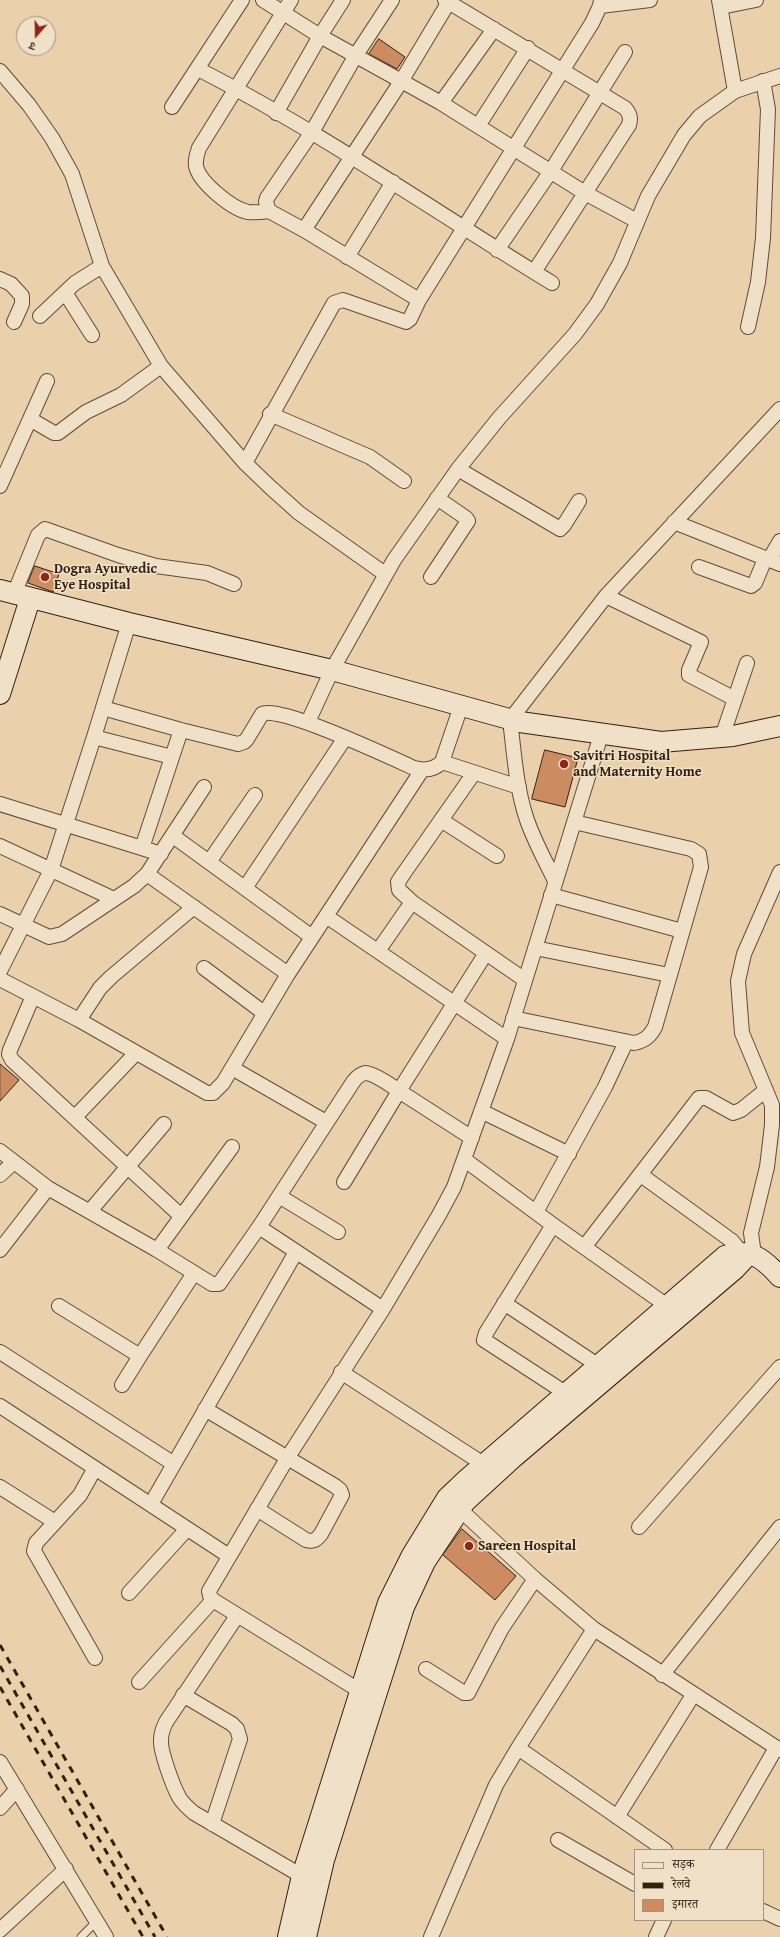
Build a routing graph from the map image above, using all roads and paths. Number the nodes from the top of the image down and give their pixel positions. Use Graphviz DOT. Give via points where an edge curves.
graph roads {
  1 [pos="242,0"];
  2 [pos="263,0"];
  3 [pos="292,0"];
  4 [pos="343,0"];
  5 [pos="392,0"];
  6 [pos="650,0"];
  7 [pos="756,0"];
  8 [pos="448,1"];
  9 [pos="601,3"];
  10 [pos="720,4"];
  11 [pos="283,12"];
  12 [pos="494,29"];
  13 [pos="320,36"];
  14 [pos="528,48"];
  15 [pos="624,52"];
  16 [pos="356,55"];
  17 [pos="198,69"];
  18 [pos="562,70"];
  19 [pos="0,71"];
  20 [pos="780,76"];
  21 [pos="402,80"];
  22 [pos="763,81"];
  23 [pos="237,89"];
  24 [pos="735,91"];
  25 [pos="600,93"];
  26 [pos="441,103"];
  27 [pos="172,107"];
  28 [pos="774,109"];
  29 [pos="276,113"];
  30 [pos="478,126"];
  31 [pos="312,132"];
  32 [pos="515,148"];
  33 [pos="351,156"];
  34 [pos="550,171"];
  35 [pos="393,182"];
  36 [pos="585,193"];
  37 [pos="269,211"];
  38 [pos="637,221"];
  39 [pos="464,229"];
  40 [pos="304,230"];
  41 [pos="498,250"];
  42 [pos="347,257"];
  43 [pos="102,266"];
  44 [pos="534,272"];
  45 [pos="0,278"];
  46 [pos="552,283"];
  47 [pos="66,294"];
  48 [pos="419,300"];
  49 [pos="40,316"];
  50 [pos="14,322"];
  51 [pos="748,327"];
  52 [pos="92,335"];
  53 [pos="161,366"];
  54 [pos="47,381"];
  55 [pos="780,409"];
  56 [pos="270,414"];
  57 [pos="30,419"];
  58 [pos="245,463"];
  59 [pos="458,469"];
  60 [pos="404,481"];
  61 [pos="0,486"];
  62 [pos="438,498"];
  63 [pos="579,502"];
  64 [pos="674,522"];
  65 [pos="780,541"];
  66 [pos="772,561"];
  67 [pos="699,567"];
  68 [pos="385,574"];
  69 [pos="431,577"];
  70 [pos="234,584"];
  71 [pos="15,594"];
  72 [pos="606,596"];
  73 [pos="129,623"];
  74 [pos="747,663"];
  75 [pos="332,670"];
  76 [pos="0,694"];
  77 [pos="735,699"];
  78 [pos="461,706"];
  79 [pos="103,708"];
  80 [pos="510,720"];
  81 [pos="308,722"];
  82 [pos="780,726"];
  83 [pos="181,730"];
  84 [pos="601,735"];
  85 [pos="94,737"];
  86 [pos="722,737"];
  87 [pos="345,738"];
  88 [pos="172,757"];
  89 [pos="442,762"];
  90 [pos="422,770"];
  91 [pos="474,773"];
  92 [pos="204,787"];
  93 [pos="519,787"];
  94 [pos="255,795"];
  95 [pos="0,804"];
  96 [pos="441,820"];
  97 [pos="574,822"];
  98 [pos="66,826"];
  99 [pos="173,836"];
  100 [pos="0,846"];
  101 [pos="142,848"];
  102 [pos="161,854"];
  103 [pos="497,856"];
  104 [pos="210,862"];
  105 [pos="51,870"];
  106 [pos="780,872"];
  107 [pos="147,874"];
  108 [pos="555,881"];
  109 [pos="245,888"];
  110 [pos="551,895"];
  111 [pos="114,899"];
  112 [pos="412,902"];
  113 [pos="194,907"];
  114 [pos="0,914"];
  115 [pos="326,916"];
  116 [pos="23,926"];
  117 [pos="682,931"];
  118 [pos="312,937"];
  119 [pos="535,948"];
  120 [pos="378,951"];
  121 [pos="486,953"];
  122 [pos="204,968"];
  123 [pos="0,971"];
  124 [pos="288,974"];
  125 [pos="669,975"];
  126 [pos="0,979"];
  127 [pos="525,980"];
  128 [pos="33,996"];
  129 [pos="455,1003"];
  130 [pos="264,1014"];
  131 [pos="513,1018"];
  132 [pos="79,1020"];
  133 [pos="506,1039"];
  134 [pos="626,1042"];
  135 [pos="136,1053"];
  136 [pos="232,1068"];
  137 [pos="766,1090"];
  138 [pos="399,1091"];
  139 [pos="776,1106"];
  140 [pos="482,1111"];
  141 [pos="75,1117"];
  142 [pos="326,1122"];
  143 [pos="164,1124"];
  144 [pos="472,1138"];
  145 [pos="232,1147"];
  146 [pos="0,1151"];
  147 [pos="569,1154"];
  148 [pos="465,1160"];
  149 [pos="14,1162"];
  150 [pos="127,1168"];
  151 [pos="0,1175"];
  152 [pos="640,1175"];
  153 [pos="344,1182"];
  154 [pos="48,1188"];
  155 [pos="279,1196"];
  156 [pos="90,1211"];
  157 [pos="536,1212"];
  158 [pos="181,1216"];
  159 [pos="553,1225"];
  160 [pos="260,1227"];
  161 [pos="338,1232"];
  162 [pos="585,1246"];
  163 [pos="0,1250"];
  164 [pos="157,1250"];
  165 [pos="296,1252"];
  166 [pos="747,1256"];
  167 [pos="194,1273"];
  168 [pos="780,1277"];
  169 [pos="504,1303"];
  170 [pos="59,1306"];
  171 [pos="383,1309"];
  172 [pos="675,1311"];
  173 [pos="0,1352"];
  174 [pos="140,1356"];
  175 [pos="599,1366"];
  176 [pos="780,1367"];
  177 [pos="341,1372"];
  178 [pos="122,1385"];
  179 [pos="567,1394"];
  180 [pos="0,1406"];
  181 [pos="205,1410"];
  182 [pos="288,1457"];
  183 [pos="174,1464"];
  184 [pos="95,1468"];
  185 [pos="491,1469"];
  186 [pos="0,1487"];
  187 [pos="453,1503"];
  188 [pos="151,1504"];
  189 [pos="257,1509"];
  190 [pos="55,1522"];
  191 [pos="639,1527"];
  192 [pos="780,1527"];
  193 [pos="187,1529"];
  194 [pos="229,1556"];
  195 [pos="534,1579"];
  196 [pos="129,1593"];
  197 [pos="213,1600"];
  198 [pos="237,1616"];
  199 [pos="594,1629"];
  200 [pos="95,1658"];
  201 [pos="426,1669"];
  202 [pos="662,1674"];
  203 [pos="139,1682"];
  204 [pos="360,1691"];
  205 [pos="183,1695"];
  206 [pos="693,1695"];
  207 [pos="518,1748"];
  208 [pos="778,1749"];
  209 [pos="0,1762"];
  210 [pos="17,1789"];
  211 [pos="0,1808"];
  212 [pos="617,1817"];
  213 [pos="212,1824"];
  214 [pos="558,1840"];
  215 [pos="664,1849"];
  216 [pos="718,1849"];
  217 [pos="66,1870"];
  218 [pos="302,1876"];
  219 [pos="634,1883"];
  220 [pos="764,1911"];
  221 [pos="780,1919"];
  222 [pos="97,1921"];
  223 [pos="664,1921"];
  224 [pos="0,1930"];
  225 [pos="81,1937"];
  226 [pos="106,1937"];
  227 [pos="288,1937"];
  228 [pos="306,1937"];
  229 [pos="431,1937"];
  230 [pos="656,1937"];
  1 -- 17 [label="street"];
  2 -- 11 [label="street"];
  3 -- 11 [label="street"];
  4 -- 13 [label="street"];
  5 -- 16 [label="street"];
  6 -- 9 [label="street"];
  7 -- 10 [label="street"];
  8 -- 12 [label="street"];
  8 -- 21 [label="street"];
  9 -- 18 [label="street" via="592,23"];
  10 -- 24 [label="street"];
  11 -- 13 [label="street"];
  11 -- 23 [label="street"];
  12 -- 14 [label="street"];
  12 -- 26 [label="street"];
  13 -- 16 [label="street"];
  13 -- 29 [label="street"];
  14 -- 18 [label="street"];
  14 -- 30 [label="street"];
  15 -- 25 [label="street"];
  16 -- 21 [label="street"];
  16 -- 31 [label="street"];
  17 -- 23 [label="street"];
  17 -- 27 [label="street"];
  18 -- 25 [label="street"];
  18 -- 32 [label="street"];
  19 -- 43 [label="street" via="29,104 72,174"];
  20 -- 22 [label="street"];
  21 -- 26 [label="street"];
  21 -- 33 [label="street"];
  22 -- 24 [label="street"];
  22 -- 28 [label="street"];
  23 -- 29 [label="street"];
  23 -- 37 [label="street" via="198,148 196,167 201,177 233,206 247,212"];
  24 -- 38 [label="street" via="700,116 684,135 648,196"];
  25 -- 34 [label="street"];
  25 -- 36 [label="street" via="625,108 630,118"];
  26 -- 30 [label="street"];
  28 -- 51 [label="street" via="758,282"];
  29 -- 31 [label="street"];
  30 -- 32 [label="street"];
  31 -- 33 [label="street"];
  31 -- 37 [label="street" via="267,198"];
  32 -- 34 [label="street"];
  32 -- 39 [label="street"];
  33 -- 35 [label="street"];
  33 -- 40 [label="street"];
  34 -- 36 [label="street"];
  34 -- 41 [label="street"];
  35 -- 39 [label="street"];
  35 -- 42 [label="street"];
  36 -- 38 [label="street"];
  36 -- 44 [label="street"];
  37 -- 40 [label="street"];
  38 -- 59 [label="street" via="620,263 597,304 575,334 499,418"];
  39 -- 41 [label="street"];
  39 -- 48 [label="street"];
  40 -- 42 [label="street"];
  41 -- 44 [label="street"];
  42 -- 48 [label="street"];
  43 -- 47 [label="street" via="75,283"];
  43 -- 53 [label="street"];
  44 -- 46 [label="street"];
  45 -- 50 [label="street" via="11,284 22,296 22,304"];
  47 -- 49 [label="street"];
  47 -- 52 [label="street"];
  48 -- 56 [label="street" via="406,322 343,300 334,303"];
  53 -- 57 [label="street" via="121,395 86,412 58,433"];
  53 -- 58 [label="street"];
  54 -- 57 [label="street"];
  55 -- 64 [label="street"];
  56 -- 58 [label="street"];
  56 -- 60 [label="street" via="370,457"];
  57 -- 61 [label="street"];
  58 -- 68 [label="street" via="299,513"];
  59 -- 62 [label="street"];
  59 -- 63 [label="street" via="560,529"];
  62 -- 68 [label="street"];
  62 -- 69 [label="street" via="468,521"];
  64 -- 66 [label="street"];
  64 -- 72 [label="street"];
  65 -- 66 [label="street"];
  66 -- 67 [label="street" via="751,586"];
  68 -- 75 [label="street"];
  70 -- 71 [label="street" via="207,573 156,566 118,555 45,529 38,535"];
  71 -- 73 [label="street"];
  71 -- 76 [label="street"];
  72 -- 77 [label="street" via="701,642 689,675"];
  72 -- 80 [label="street"];
  73 -- 75 [label="street"];
  73 -- 79 [label="street"];
  74 -- 77 [label="street"];
  75 -- 78 [label="street"];
  75 -- 81 [label="street"];
  77 -- 86 [label="street"];
  78 -- 80 [label="street"];
  78 -- 89 [label="street"];
  79 -- 83 [label="street"];
  79 -- 85 [label="street"];
  80 -- 84 [label="street"];
  80 -- 93 [label="street"];
  81 -- 83 [label="street" via="265,712 241,744"];
  81 -- 87 [label="street"];
  82 -- 86 [label="street"];
  83 -- 88 [label="street"];
  84 -- 86 [label="street" via="661,742"];
  84 -- 97 [label="street"];
  85 -- 88 [label="street"];
  85 -- 98 [label="street"];
  87 -- 90 [label="street"];
  87 -- 109 [label="street"];
  88 -- 101 [label="street"];
  89 -- 90 [label="street" via="437,767"];
  89 -- 91 [label="street"];
  90 -- 115 [label="street"];
  91 -- 93 [label="street"];
  91 -- 96 [label="street"];
  92 -- 99 [label="street"];
  93 -- 108 [label="street" via="533,836"];
  94 -- 104 [label="street"];
  95 -- 98 [label="street"];
  96 -- 103 [label="street"];
  96 -- 112 [label="street" via="398,882 399,890"];
  97 -- 108 [label="street"];
  97 -- 117 [label="street" via="691,849 699,854 701,866"];
  98 -- 101 [label="street"];
  98 -- 105 [label="street"];
  99 -- 102 [label="street"];
  99 -- 104 [label="street"];
  100 -- 105 [label="street"];
  101 -- 102 [label="street"];
  102 -- 107 [label="street"];
  104 -- 109 [label="street"];
  105 -- 111 [label="street"];
  105 -- 116 [label="street"];
  106 -- 137 [label="street" via="744,954 738,981 742,1034"];
  107 -- 111 [label="street"];
  107 -- 113 [label="street"];
  108 -- 110 [label="street"];
  109 -- 118 [label="street"];
  110 -- 117 [label="street"];
  110 -- 119 [label="street"];
  111 -- 116 [label="street" via="54,937 48,937"];
  112 -- 120 [label="street"];
  112 -- 121 [label="street"];
  113 -- 124 [label="street"];
  113 -- 132 [label="street" via="111,977 100,988"];
  114 -- 116 [label="street"];
  115 -- 118 [label="street"];
  115 -- 120 [label="street"];
  116 -- 123 [label="street"];
  117 -- 125 [label="street"];
  118 -- 124 [label="street"];
  119 -- 125 [label="street"];
  119 -- 127 [label="street"];
  120 -- 129 [label="street"];
  121 -- 127 [label="street"];
  121 -- 129 [label="street"];
  122 -- 130 [label="street"];
  124 -- 130 [label="street"];
  125 -- 134 [label="street" via="655,1027 650,1035 643,1041"];
  126 -- 128 [label="street"];
  127 -- 131 [label="street"];
  128 -- 132 [label="street"];
  128 -- 141 [label="street" via="9,1054 12,1060"];
  129 -- 133 [label="street"];
  129 -- 138 [label="street"];
  130 -- 136 [label="street"];
  131 -- 133 [label="street"];
  131 -- 134 [label="street"];
  132 -- 135 [label="street"];
  133 -- 140 [label="street"];
  134 -- 147 [label="street"];
  135 -- 136 [label="street" via="207,1093 219,1089"];
  135 -- 141 [label="street"];
  136 -- 142 [label="street"];
  137 -- 139 [label="street"];
  137 -- 152 [label="street" via="733,1114 706,1098 699,1098"];
  138 -- 142 [label="street" via="365,1073 353,1082"];
  138 -- 144 [label="street"];
  138 -- 153 [label="street"];
  139 -- 166 [label="street" via="767,1168"];
  140 -- 144 [label="street"];
  140 -- 147 [label="street"];
  141 -- 150 [label="street"];
  142 -- 155 [label="street"];
  143 -- 150 [label="street"];
  144 -- 148 [label="street"];
  145 -- 158 [label="street"];
  146 -- 149 [label="street"];
  147 -- 157 [label="street"];
  148 -- 157 [label="street"];
  148 -- 171 [label="street" via="439,1215"];
  149 -- 151 [label="street"];
  149 -- 154 [label="street"];
  150 -- 156 [label="street"];
  150 -- 158 [label="street"];
  152 -- 162 [label="street"];
  152 -- 166 [label="street" via="732,1241"];
  154 -- 156 [label="street"];
  154 -- 163 [label="street"];
  155 -- 160 [label="street"];
  155 -- 161 [label="street"];
  156 -- 164 [label="street"];
  157 -- 159 [label="street"];
  158 -- 164 [label="street"];
  159 -- 162 [label="street"];
  159 -- 169 [label="street"];
  160 -- 165 [label="street"];
  160 -- 167 [label="street" via="220,1284 212,1284"];
  162 -- 172 [label="street"];
  164 -- 167 [label="street"];
  165 -- 171 [label="street"];
  165 -- 181 [label="street"];
  166 -- 168 [label="street" via="767,1263"];
  166 -- 172 [label="street"];
  167 -- 174 [label="street"];
  169 -- 175 [label="street"];
  169 -- 179 [label="street" via="484,1340"];
  170 -- 174 [label="street"];
  171 -- 177 [label="street"];
  172 -- 175 [label="street"];
  172 -- 185 [label="street"];
  173 -- 183 [label="street"];
  174 -- 178 [label="street"];
  175 -- 179 [label="street"];
  176 -- 191 [label="street"];
  177 -- 182 [label="street"];
  177 -- 185 [label="street"];
  179 -- 185 [label="street"];
  180 -- 184 [label="street"];
  181 -- 182 [label="street"];
  181 -- 183 [label="street"];
  182 -- 189 [label="street"];
  182 -- 189 [label="street" via="340,1490 340,1501 321,1534 312,1542 306,1540"];
  183 -- 188 [label="street"];
  184 -- 188 [label="street"];
  184 -- 190 [label="street" via="85,1489"];
  185 -- 187 [label="street"];
  186 -- 190 [label="street"];
  187 -- 195 [label="street"];
  187 -- 204 [label="street" via="412,1555 388,1603"];
  187 -- 228 [label="street" via="404,1607 324,1860"];
  188 -- 193 [label="street"];
  189 -- 194 [label="street"];
  190 -- 200 [label="street" via="36,1543 34,1551"];
  192 -- 202 [label="street"];
  193 -- 194 [label="street"];
  193 -- 196 [label="street"];
  194 -- 197 [label="street" via="209,1592"];
  195 -- 199 [label="street"];
  195 -- 201 [label="street" via="502,1628 468,1693"];
  197 -- 198 [label="street"];
  197 -- 203 [label="street"];
  198 -- 204 [label="street"];
  198 -- 205 [label="street"];
  199 -- 202 [label="street"];
  199 -- 207 [label="street"];
  202 -- 206 [label="street"];
  204 -- 218 [label="street"];
  205 -- 213 [label="street" via="162,1732 163,1752 184,1805"];
  205 -- 213 [label="street" via="232,1724 240,1734"];
  206 -- 208 [label="street"];
  206 -- 212 [label="street"];
  207 -- 212 [label="street"];
  207 -- 229 [label="street" via="496,1785"];
  208 -- 216 [label="street"];
  209 -- 210 [label="street"];
  210 -- 211 [label="street"];
  210 -- 217 [label="street"];
  212 -- 215 [label="street"];
  213 -- 218 [label="street"];
  214 -- 219 [label="street"];
  217 -- 222 [label="street"];
  217 -- 224 [label="street"];
  218 -- 227 [label="street"];
  220 -- 221 [label="street"];
  222 -- 225 [label="lane"];
  222 -- 226 [label="street"];
  223 -- 230 [label="street"];
}
